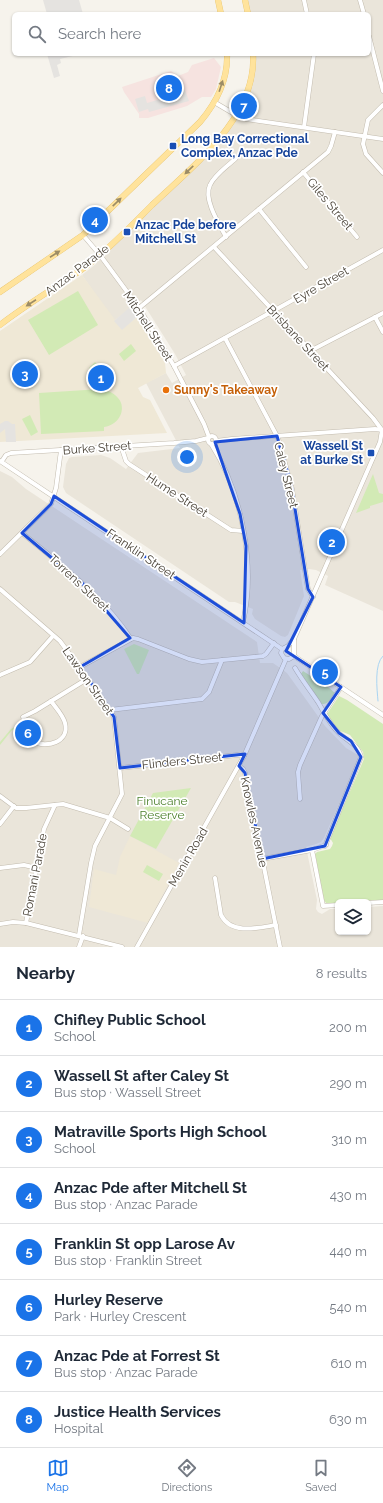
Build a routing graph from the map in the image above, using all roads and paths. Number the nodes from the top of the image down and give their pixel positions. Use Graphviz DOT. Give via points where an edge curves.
graph roads {
  1 [pos="218,0"];
  2 [pos="245,0"];
  3 [pos="304,0"];
  4 [pos="360,0"];
  5 [pos="221,12"];
  6 [pos="248,12"];
  7 [pos="307,12"];
  8 [pos="363,12"];
  9 [pos="371,44"];
  10 [pos="227,56"];
  11 [pos="253,56"];
  12 [pos="314,56"];
  13 [pos="383,91"];
  14 [pos="214,102"];
  15 [pos="383,105"];
  16 [pos="236,115"];
  17 [pos="304,127"];
  18 [pos="335,132"];
  19 [pos="364,137"];
  20 [pos="383,139"];
  21 [pos="236,158"];
  22 [pos="304,172"];
  23 [pos="383,173"];
  24 [pos="259,209"];
  25 [pos="83,234"];
  26 [pos="357,236"];
  27 [pos="226,237"];
  28 [pos="214,247"];
  29 [pos="383,250"];
  30 [pos="100,255"];
  31 [pos="306,267"];
  32 [pos="0,292"];
  33 [pos="139,308"];
  34 [pos="274,312"];
  35 [pos="383,313"];
  36 [pos="375,318"];
  37 [pos="0,325"];
  38 [pos="383,332"];
  39 [pos="225,338"];
  40 [pos="310,351"];
  41 [pos="174,366"];
  42 [pos="382,430"];
  43 [pos="277,436"];
  44 [pos="212,440"];
  45 [pos="121,446"];
  46 [pos="60,450"];
  47 [pos="1,461"];
  48 [pos="54,496"];
  49 [pos="243,531"];
  50 [pos="22,533"];
  51 [pos="0,554"];
  52 [pos="0,589"];
  53 [pos="313,597"];
  54 [pos="243,622"];
  55 [pos="54,636"];
  56 [pos="131,639"];
  57 [pos="294,639"];
  58 [pos="274,643"];
  59 [pos="288,646"];
  60 [pos="293,648"];
  61 [pos="282,649"];
  62 [pos="294,656"];
  63 [pos="286,659"];
  64 [pos="222,660"];
  65 [pos="80,667"];
  66 [pos="295,668"];
  67 [pos="0,675"];
  68 [pos="87,679"];
  69 [pos="341,688"];
  70 [pos="51,701"];
  71 [pos="110,710"];
  72 [pos="323,713"];
  73 [pos="383,715"];
  74 [pos="23,716"];
  75 [pos="33,741"];
  76 [pos="244,756"];
  77 [pos="239,766"];
  78 [pos="120,768"];
  79 [pos="0,796"];
  80 [pos="300,799"];
  81 [pos="55,805"];
  82 [pos="14,806"];
  83 [pos="110,818"];
  84 [pos="0,824"];
  85 [pos="128,829"];
  86 [pos="312,850"];
  87 [pos="262,859"];
  88 [pos="0,868"];
  89 [pos="37,868"];
  90 [pos="215,878"];
  91 [pos="383,902"];
  92 [pos="371,903"];
  93 [pos="335,905"];
  94 [pos="26,923"];
  95 [pos="0,924"];
  96 [pos="276,925"];
  97 [pos="81,936"];
  98 [pos="79,947"];
  99 [pos="122,947"];
  100 [pos="137,947"];
  101 [pos="280,947"];
  1 -- 5 [label="main road"];
  2 -- 6 [label="main road"];
  3 -- 7 [label="street"];
  4 -- 8 [label="street"];
  9 -- 13 [label="street"];
  14 -- 10 [label="main road, Anzac Parade, one-way" via="224,76"];
  11 -- 16 [label="main road, Anzac Parade" via="246,97"];
  12 -- 17 [label="street"];
  14 -- 16 [label="street"];
  25 -- 14 [label="main road, Anzac Parade, one-way" via="200,122"];
  15 -- 19 [label="street" via="368,120"];
  16 -- 17 [label="street" via="246,119"];
  16 -- 30 [label="main road, Anzac Parade, one-way" via="207,153"];
  17 -- 18 [label="street"];
  18 -- 19 [label="street"];
  18 -- 22 [label="street" via="328,152"];
  19 -- 20 [label="street"];
  19 -- 23 [label="street" via="363,146 366,154"];
  21 -- 27 [label="street" via="215,178 208,190 209,200"];
  22 -- 24 [label="street"];
  22 -- 26 [label="street, Giles Street"];
  24 -- 27 [label="street"];
  24 -- 31 [label="street"];
  25 -- 30 [label="street, Mitchell Street"];
  32 -- 25 [label="main road, Anzac Parade, one-way"];
  27 -- 28 [label="street"];
  28 -- 33 [label="street"];
  28 -- 34 [label="street, Brisbane Street"];
  29 -- 34 [label="street, Eyre Street"];
  30 -- 33 [label="street, Mitchell Street"];
  30 -- 37 [label="main road, Anzac Parade, one-way"];
  33 -- 41 [label="street, Mitchell Street"];
  34 -- 39 [label="street, Eyre Street"];
  34 -- 40 [label="street, Brisbane Street"];
  35 -- 36 [label="street"];
  36 -- 38 [label="street"];
  36 -- 40 [label="street"];
  39 -- 41 [label="street, Eyre Street"];
  39 -- 43 [label="street, Caley Street"];
  40 -- 42 [label="street, Brisbane Street"];
  41 -- 44 [label="street, Mitchell Street"];
  42 -- 43 [label="street, Burke Street"];
  42 -- 53 [label="street" via="380,442"];
  43 -- 44 [label="street, Burke Street"];
  43 -- 53 [label="street, Caley Street" via="291,484 308,589"];
  44 -- 45 [label="street, Burke Street"];
  44 -- 49 [label="street, Mitchell Street" via="240,514"];
  45 -- 46 [label="street, Burke Street"];
  45 -- 49 [label="street, Hume Street" via="129,464 231,530"];
  46 -- 47 [label="street, Burke Street" via="8,453"];
  46 -- 48 [label="street"];
  47 -- 48 [label="street, Franklin Street"];
  48 -- 50 [label="street" via="51,504"];
  48 -- 54 [label="street, Franklin Street"];
  49 -- 54 [label="street, Mitchell Street" via="248,578"];
  50 -- 51 [label="street"];
  50 -- 56 [label="street, Torrens Street" via="83,584 104,605"];
  52 -- 55 [label="street, Lawson Street"];
  53 -- 57 [label="street"];
  54 -- 58 [label="street, Franklin Street"];
  55 -- 65 [label="street, Lawson Street"];
  55 -- 67 [label="street" via="30,662"];
  56 -- 64 [label="street" via="138,639 189,659 202,662"];
  56 -- 65 [label="street"];
  57 -- 59 [label="street"];
  57 -- 60 [label="street"];
  58 -- 61 [label="street, Franklin Street"];
  58 -- 64 [label="street" via="265,655"];
  59 -- 60 [label="street"];
  59 -- 61 [label="street"];
  60 -- 62 [label="street"];
  61 -- 63 [label="street" via="282,655"];
  62 -- 63 [label="street"];
  62 -- 69 [label="street"];
  63 -- 76 [label="street, Knowles Avenue"];
  64 -- 71 [label="street" via="209,692 202,698"];
  65 -- 68 [label="street, Lawson Street"];
  66 -- 72 [label="street"];
  68 -- 70 [label="street"];
  68 -- 71 [label="street, Lawson Street"];
  69 -- 72 [label="street"];
  69 -- 73 [label="street"];
  70 -- 74 [label="street"];
  70 -- 75 [label="street" via="65,723 63,735 52,744 42,745"];
  71 -- 78 [label="street, Lawson Street" via="114,717"];
  72 -- 80 [label="street" via="298,772"];
  72 -- 86 [label="street" via="339,733 351,741 361,757 326,846"];
  76 -- 77 [label="street, Knowles Avenue"];
  76 -- 78 [label="street, Flinders Street"];
  77 -- 87 [label="street, Knowles Avenue" via="245,773"];
  77 -- 100 [label="street, Menin Road"];
  78 -- 83 [label="street, Lawson Street" via="122,794"];
  79 -- 82 [label="street"];
  81 -- 82 [label="street" via="26,808"];
  81 -- 83 [label="street" via="63,804"];
  81 -- 89 [label="street, Romani Parade" via="44,829"];
  82 -- 84 [label="street"];
  83 -- 85 [label="street"];
  83 -- 97 [label="street, Lawson Street" via="95,846"];
  86 -- 87 [label="street"];
  86 -- 93 [label="street" via="323,906"];
  87 -- 96 [label="street, Knowles Avenue"];
  88 -- 89 [label="street" via="24,865"];
  89 -- 94 [label="street, Romani Parade"];
  90 -- 96 [label="street" via="222,922 249,930"];
  91 -- 92 [label="street"];
  94 -- 95 [label="street"];
  94 -- 97 [label="street"];
  96 -- 101 [label="street, Knowles Avenue"];
  97 -- 98 [label="street, Lawson Street"];
  97 -- 99 [label="street"];
}
